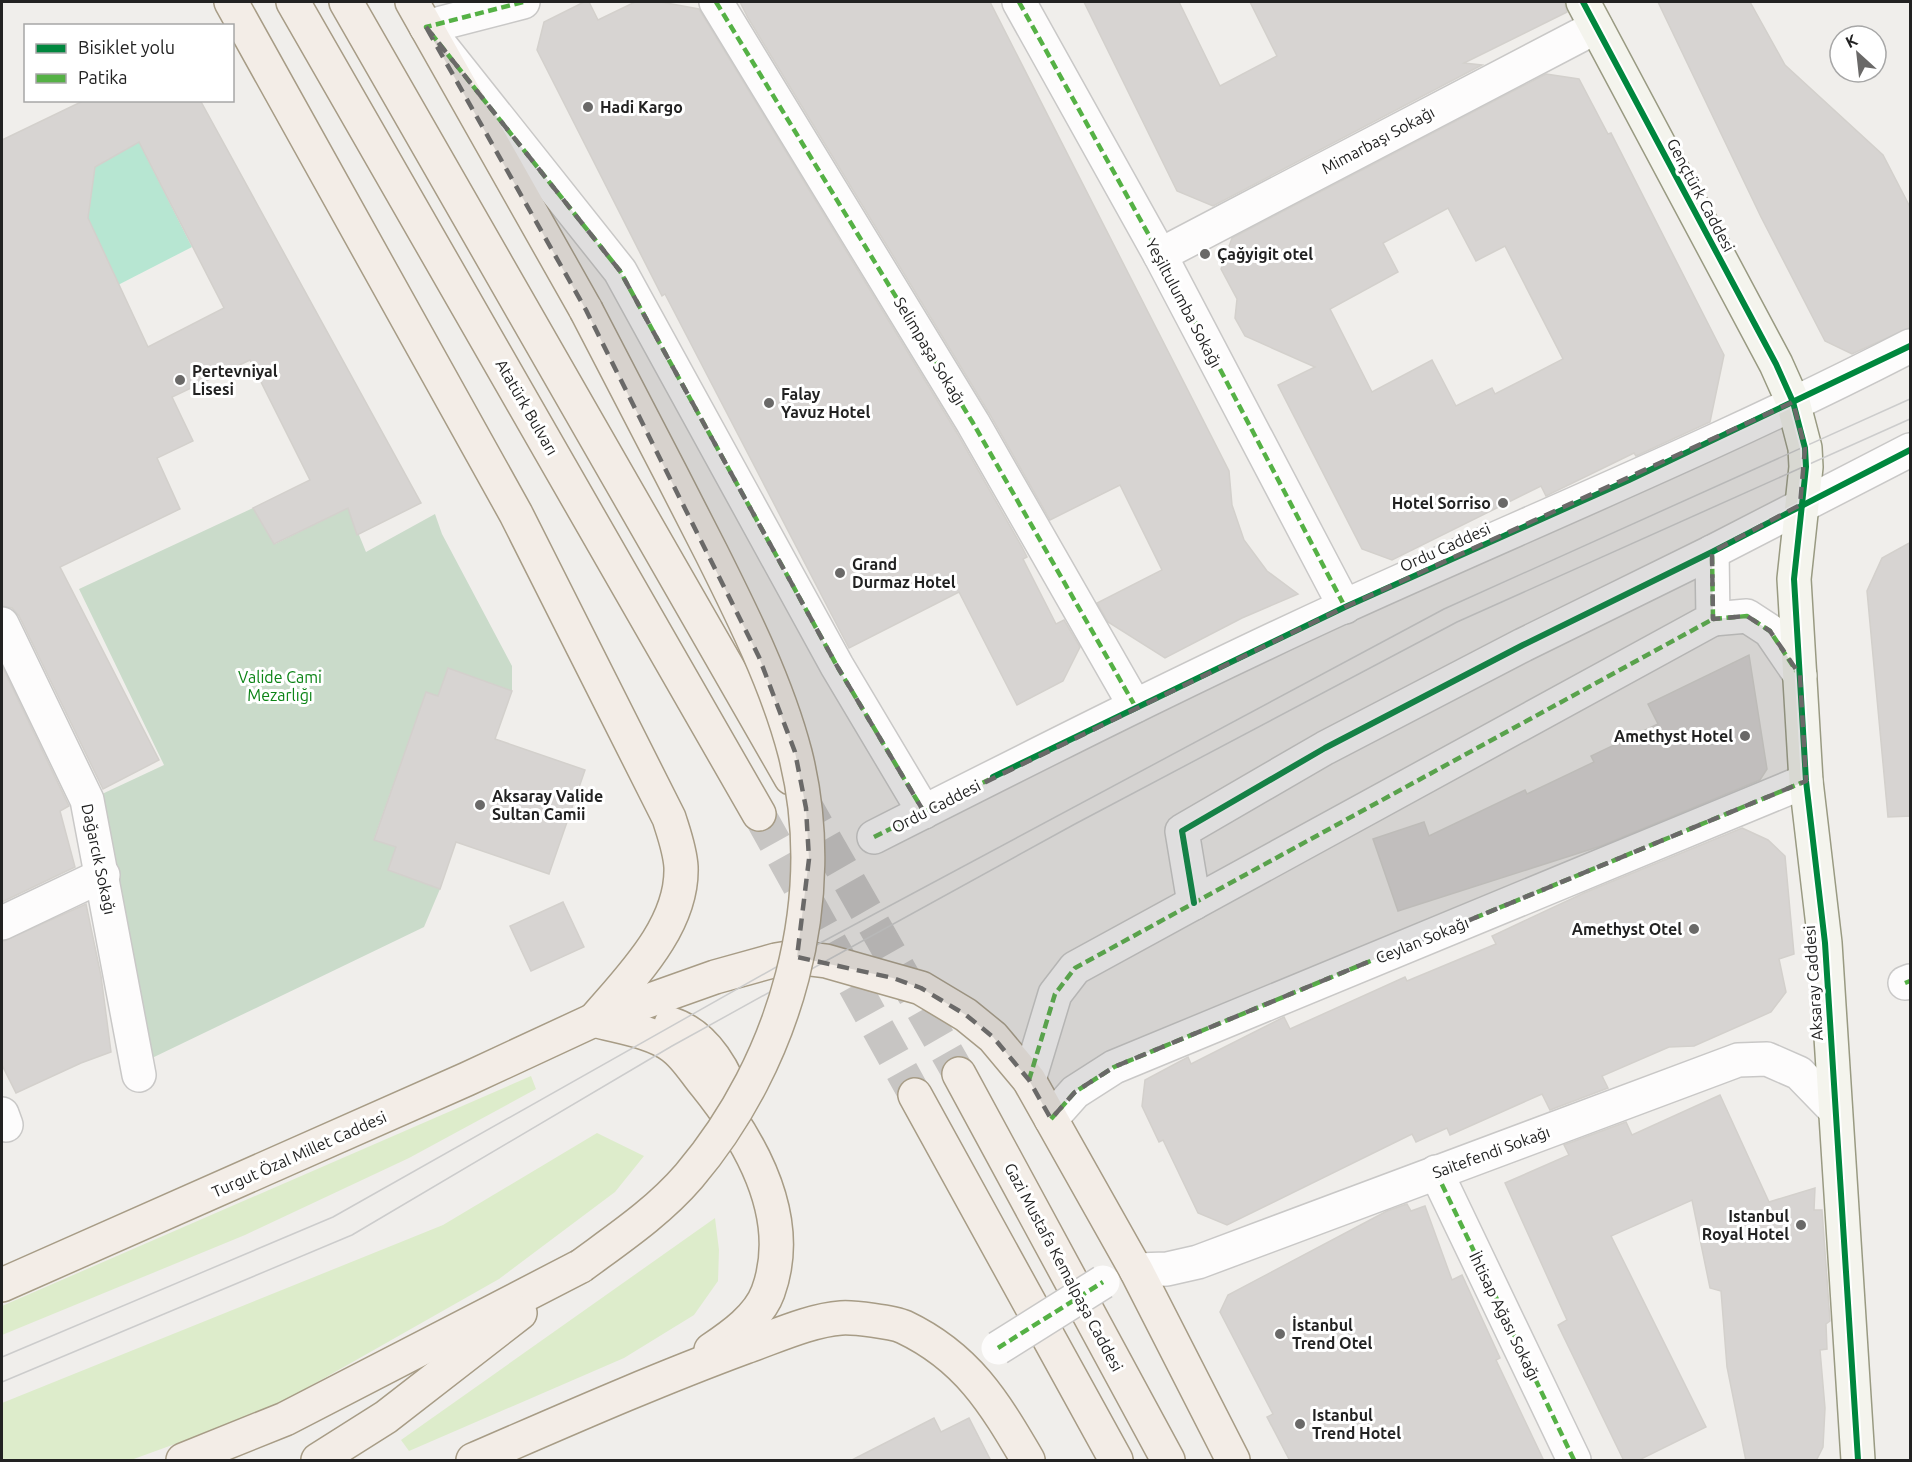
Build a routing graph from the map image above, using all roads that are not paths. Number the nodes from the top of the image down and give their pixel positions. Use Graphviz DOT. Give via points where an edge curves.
graph roads {
  1 [pos="231,2"];
  2 [pos="293,2"];
  3 [pos="346,2"];
  4 [pos="523,2"];
  5 [pos="716,2"];
  6 [pos="1019,2"];
  7 [pos="419,14"];
  8 [pos="1589,14"];
  9 [pos="1160,255"];
  10 [pos="1911,346"];
  11 [pos="1793,402"];
  12 [pos="1911,450"];
  13 [pos="1800,505"];
  14 [pos="1712,552"];
  15 [pos="1345,607"];
  16 [pos="1713,619"];
  17 [pos="2,624"];
  18 [pos="1800,675"];
  19 [pos="1135,706"];
  20 [pos="791,778"];
  21 [pos="1806,781"];
  22 [pos="924,812"];
  23 [pos="759,814"];
  24 [pos="874,837"];
  25 [pos="103,875"];
  26 [pos="1194,903"];
  27 [pos="2,923"];
  28 [pos="594,1020"];
  29 [pos="959,1074"];
  30 [pos="139,1075"];
  31 [pos="1029,1080"];
  32 [pos="915,1095"];
  33 [pos="1833,1108"];
  34 [pos="1051,1119"];
  35 [pos="1436,1172"];
  36 [pos="581,1266"];
  37 [pos="1136,1270"];
  38 [pos="1103,1282"];
  39 [pos="2,1285"];
  40 [pos="998,1348"];
  41 [pos="686,1369"];
  42 [pos="183,1461"];
  43 [pos="318,1461"];
  44 [pos="473,1461"];
  45 [pos="1028,1461"];
  46 [pos="1116,1461"];
  47 [pos="1168,1461"];
  48 [pos="1233,1461"];
  49 [pos="1574,1461"];
  50 [pos="1858,1461"];
  1 -- 28 [label="main road" via="516,514 678,843 681,868 676,903 667,924 633,974"];
  2 -- 23 [label="main road, Atatürk Bulvarı"];
  3 -- 20 [label="main road"];
  4 -- 7 [label="street"];
  5 -- 19 [label="street, Selimpaşa Sokağı" via="974,423"];
  6 -- 9 [label="street, Yeşiltulumba Sokağı"];
  7 -- 22 [label="street" via="620,271 837,666"];
  7 -- 36 [label="main road, bridge" via="586,310 710,550 759,657 795,752 806,808 806,910 787,994 761,1062 736,1112 690,1175 650,1216"];
  8 -- 9 [label="street, Mimarbaşı Sokağı"];
  8 -- 11 [label="street, Gençtürk Caddesi"];
  9 -- 15 [label="street, Yeşiltulumba Sokağı"];
  10 -- 11 [label="street, Ordu Caddesi"];
  11 -- 13 [label="street, Gençtürk Caddesi" via="1805,448"];
  11 -- 15 [label="street, Ordu Caddesi"];
  12 -- 13 [label="street"];
  13 -- 14 [label="street"];
  13 -- 18 [label="street, Aksaray Caddesi" via="1794,579"];
  14 -- 16 [label="street"];
  14 -- 26 [label="street" via="1346,737 1182,831"];
  15 -- 19 [label="street, Ordu Caddesi"];
  16 -- 18 [label="street" via="1747,616 1770,631"];
  16 -- 26 [label="street"];
  17 -- 25 [label="street, Dağarcık Sokağı" via="87,800"];
  18 -- 21 [label="street, Aksaray Caddesi"];
  19 -- 22 [label="street, Ordu Caddesi"];
  21 -- 33 [label="street, Aksaray Caddesi" via="1825,944"];
  21 -- 34 [label="street, Ceylan Sokağı" via="1114,1067 1075,1092"];
  22 -- 24 [label="street, Ordu Caddesi"];
  25 -- 27 [label="street"];
  25 -- 30 [label="street, Dağarcık Sokağı"];
  26 -- 31 [label="street" via="1075,968 1055,994"];
  28 -- 31 [label="main road, Turgut Özal Millet Caddesi" via="715,978 794,957 893,978 921,988 993,1037"];
  28 -- 39 [label="main road, Turgut Özal Millet Caddesi"];
  28 -- 41 [label="main road" via="672,1046 742,1134 769,1197 776,1224 777,1255 768,1294 741,1329"];
  29 -- 47 [label="main road, Gazi Mustafa Kemalpaşa Caddesi"];
  31 -- 34 [label="main road, Turgut Özal Millet Caddesi"];
  32 -- 46 [label="main road"];
  33 -- 35 [label="street, Saitefendi Sokağı" via="1799,1073 1767,1059 1738,1060"];
  33 -- 50 [label="street, Aksaray Caddesi"];
  34 -- 37 [label="main road, Turgut Özal Millet Caddesi"];
  35 -- 37 [label="street, Saitefendi Sokağı" via="1198,1262"];
  35 -- 49 [label="street, İhtisap Ağası Sokağı"];
  36 -- 42 [label="main road" via="285,1419"];
  36 -- 43 [label="main road" via="386,1417"];
  37 -- 48 [label="main road, Turgut Özal Millet Caddesi"];
  38 -- 40 [label="street, bridge"];
  41 -- 44 [label="main road"];
  41 -- 45 [label="main road" via="791,1331 841,1318 901,1326 951,1355 975,1380"];
}
